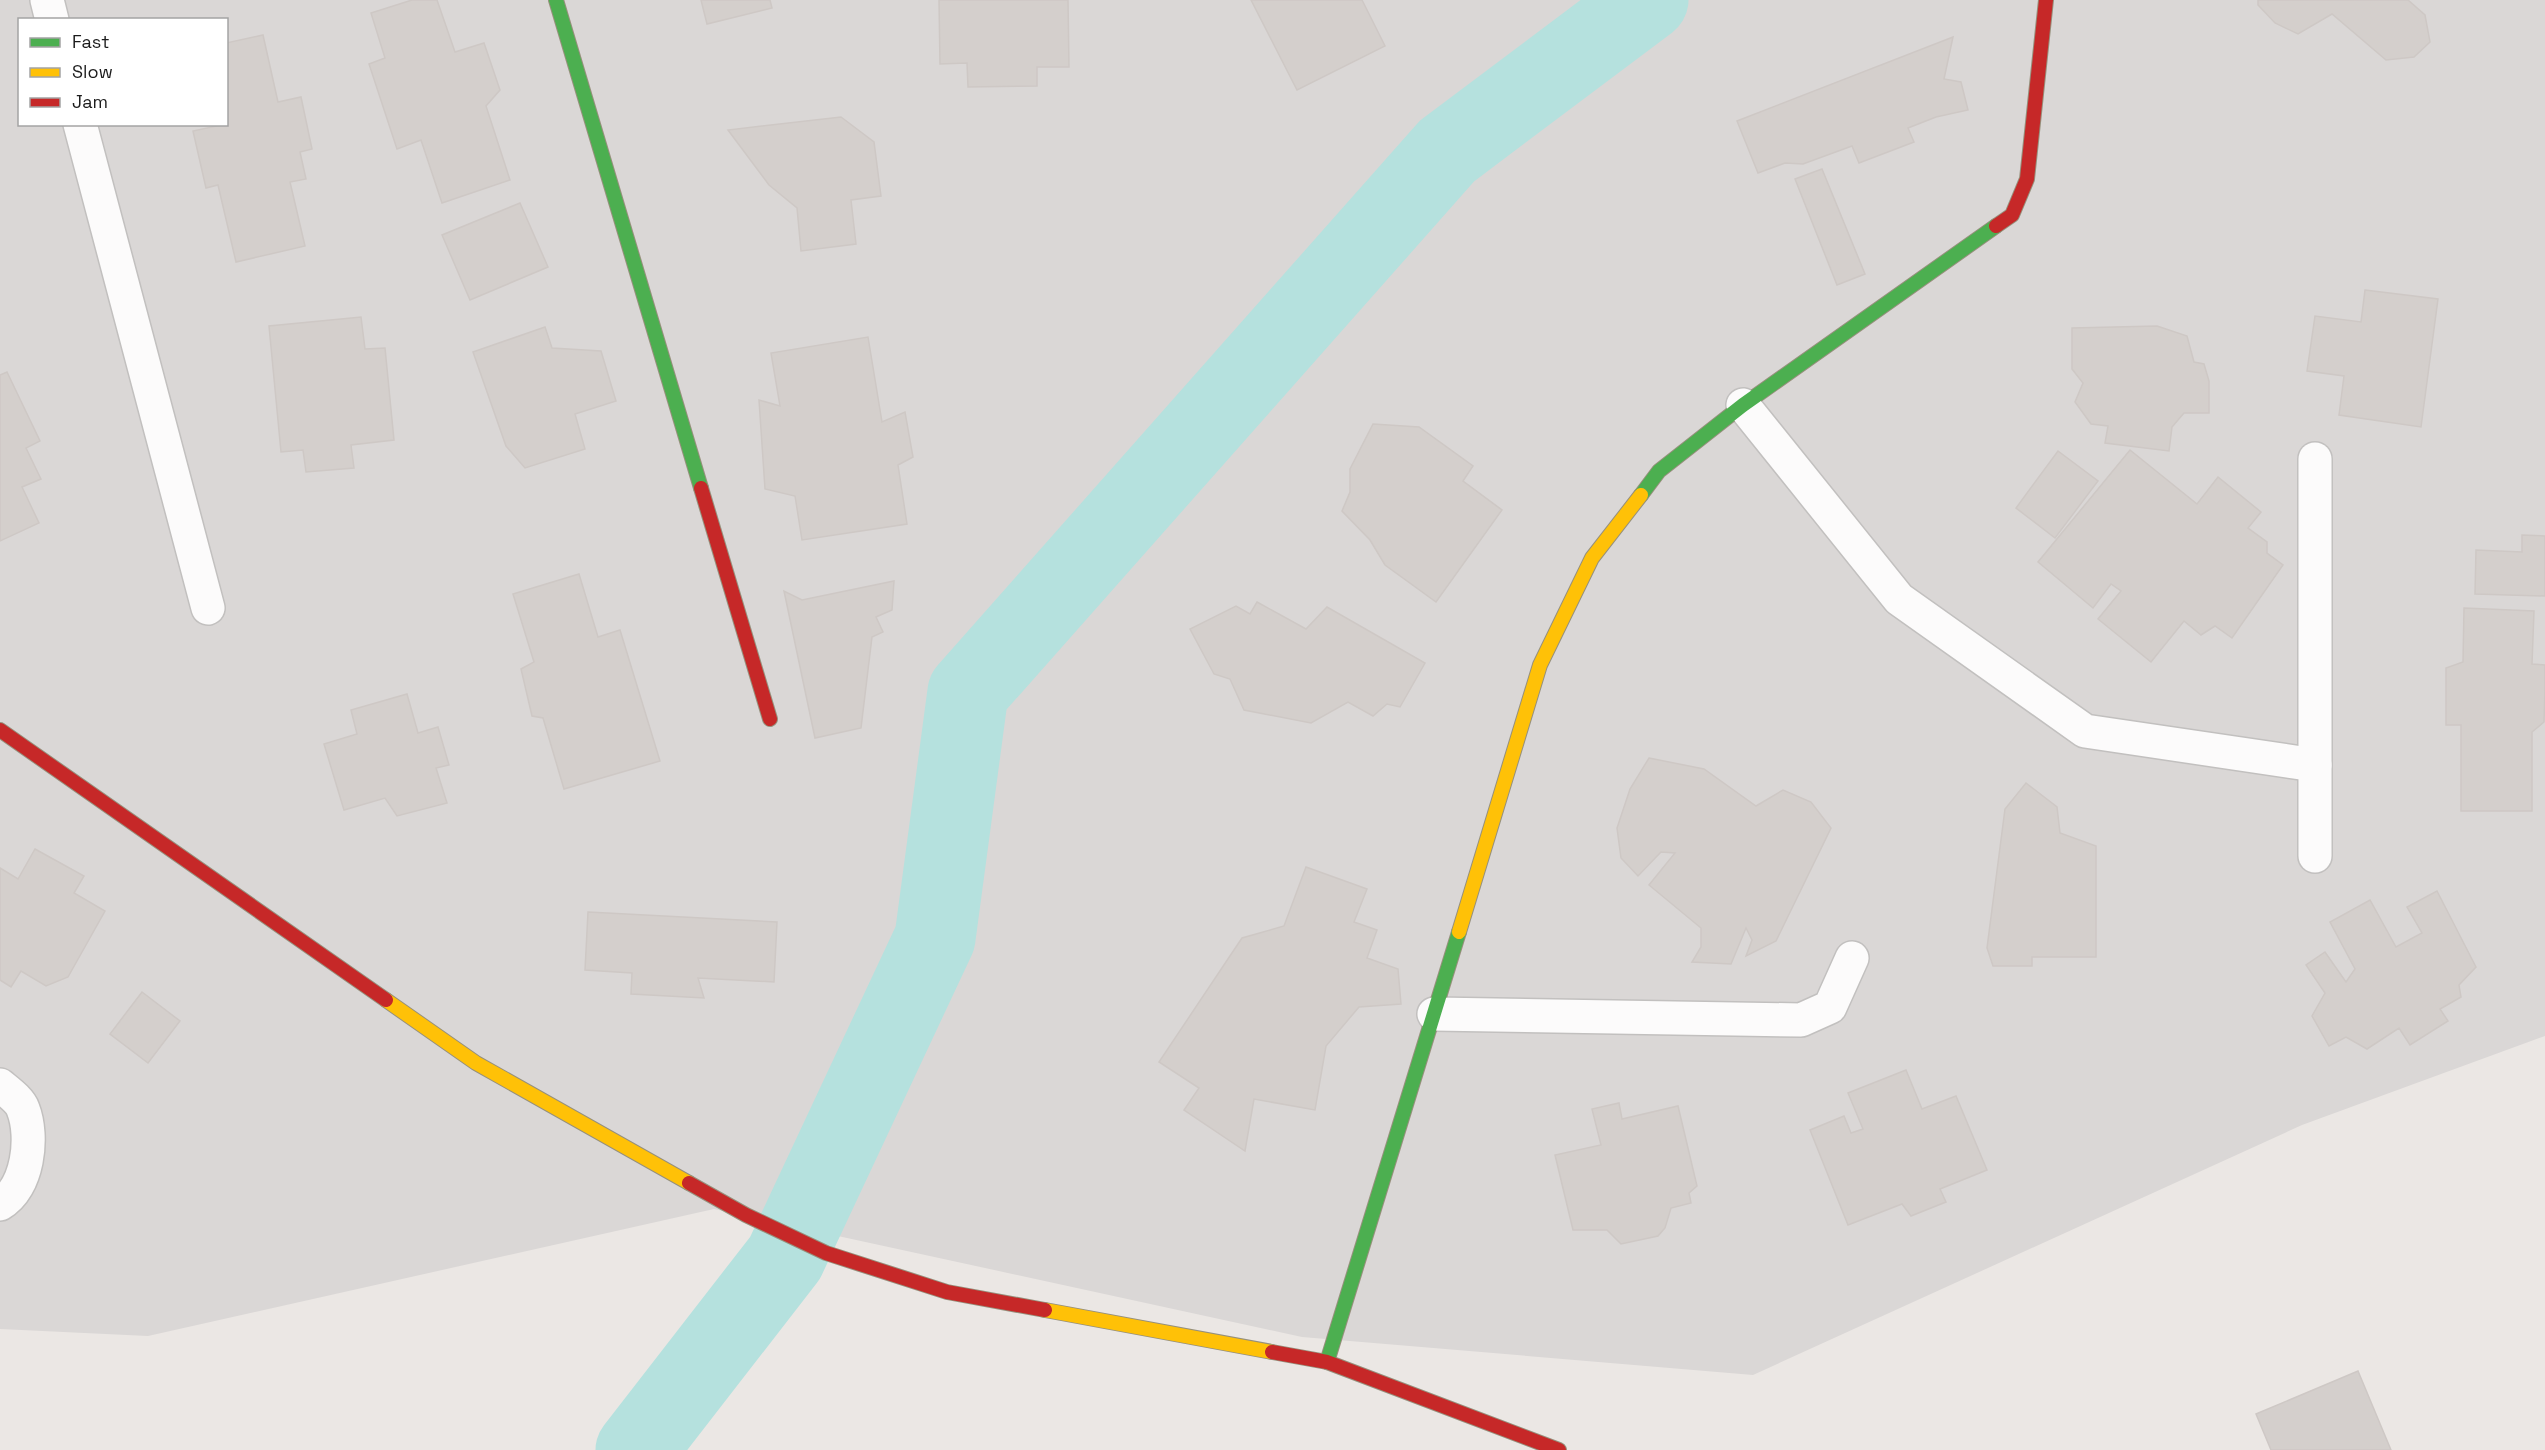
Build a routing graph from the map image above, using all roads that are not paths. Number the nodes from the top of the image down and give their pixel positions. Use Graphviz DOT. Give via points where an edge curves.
graph roads {
  1 [pos="47,0"];
  2 [pos="556,0"];
  3 [pos="2046,0"];
  4 [pos="52,18"];
  5 [pos="81,126"];
  6 [pos="1743,405"];
  7 [pos="2315,459"];
  8 [pos="208,608"];
  9 [pos="770,719"];
  10 [pos="0,730"];
  11 [pos="2315,765"];
  12 [pos="2315,856"];
  13 [pos="1852,958"];
  14 [pos="1434,1014"];
  15 [pos="0,1085"];
  16 [pos="0,1203"];
  17 [pos="1327,1362"];
  18 [pos="1559,1450"];
  1 -- 4 [label="street"];
  2 -- 9 [label="street"];
  3 -- 6 [label="street" via="2027,179 2012,215"];
  5 -- 8 [label="street"];
  6 -- 11 [label="street" via="1899,598 2085,731"];
  6 -- 14 [label="street" via="1659,471 1592,558 1540,665"];
  7 -- 11 [label="street"];
  10 -- 17 [label="street" via="476,1064 746,1215 825,1253 947,1292"];
  11 -- 12 [label="street"];
  13 -- 14 [label="street" via="1830,1007 1801,1020"];
  14 -- 17 [label="street"];
  15 -- 16 [label="street" via="23,1107 27,1132 20,1183"];
  17 -- 18 [label="street"];
}
